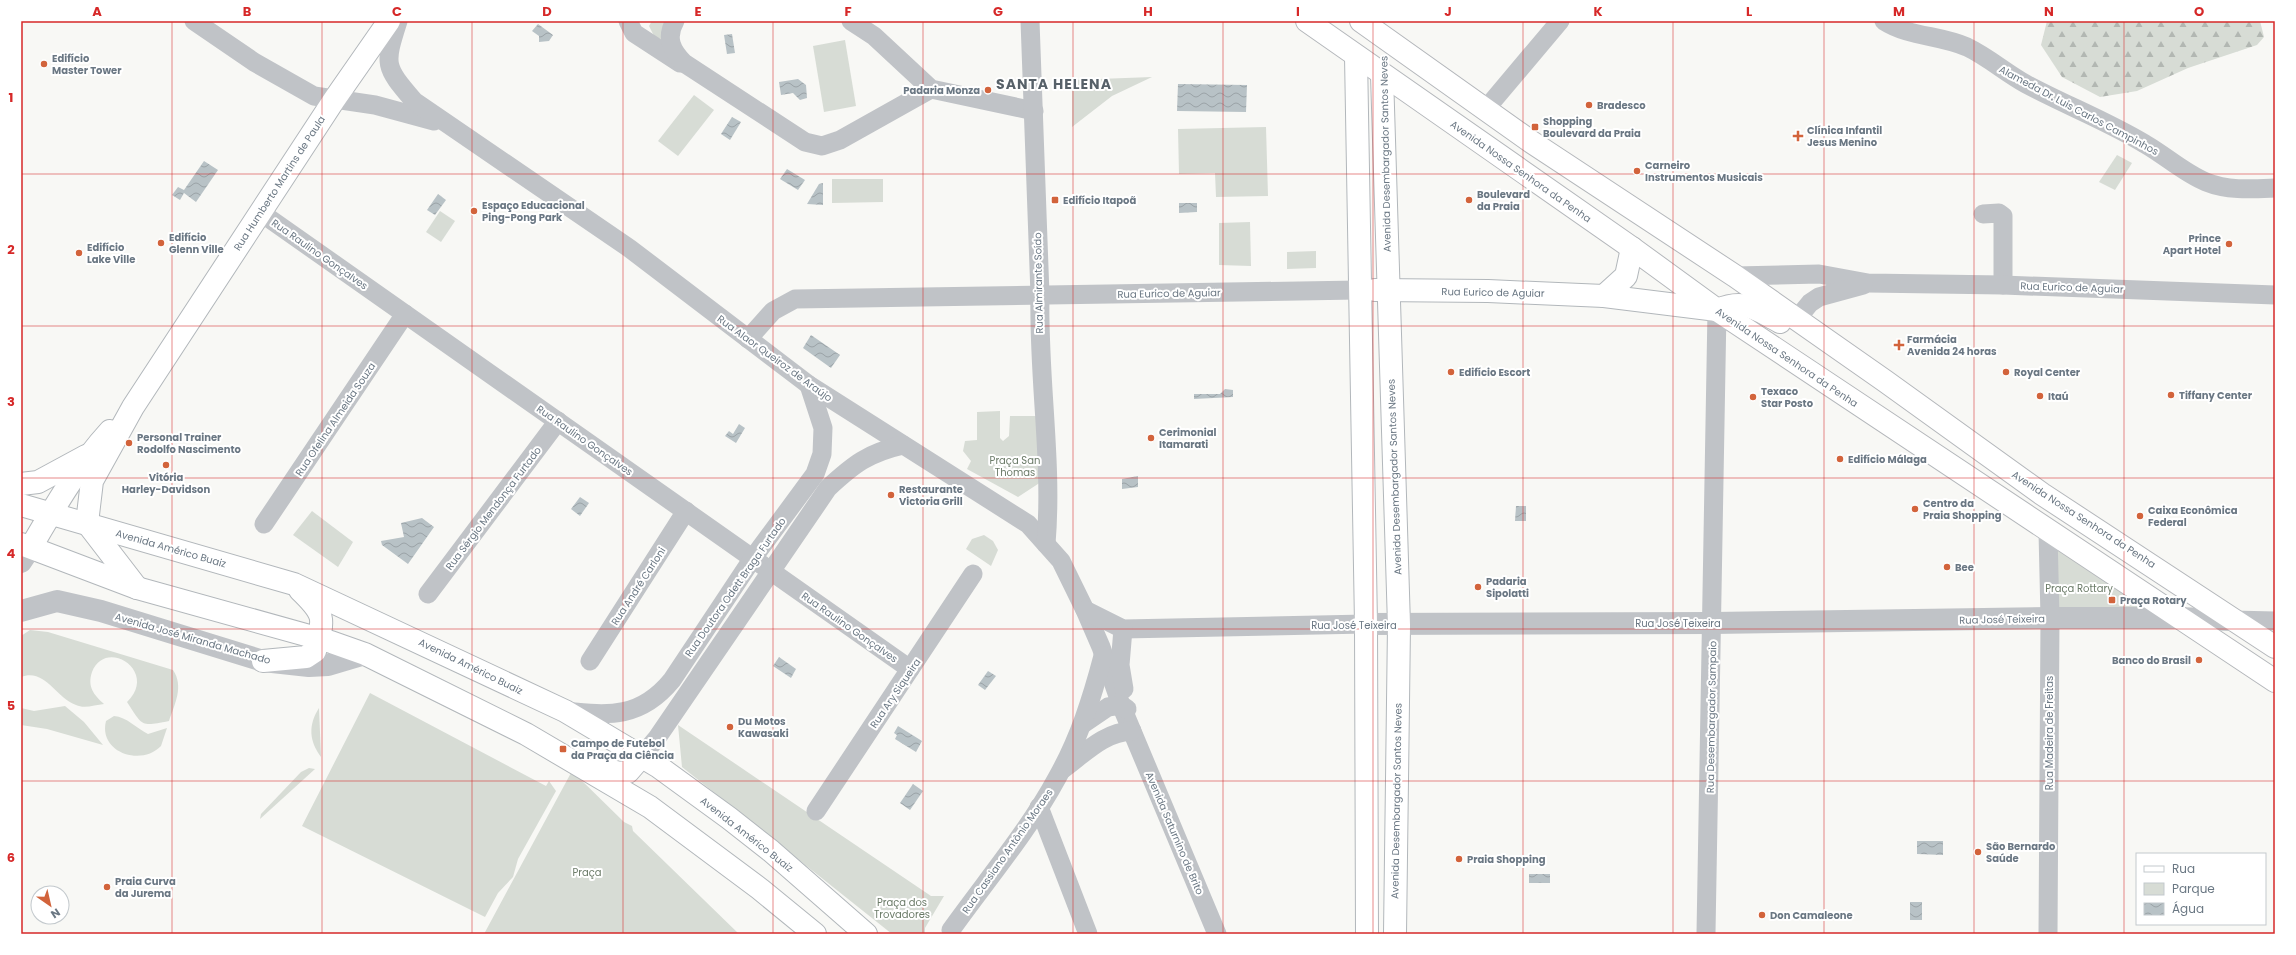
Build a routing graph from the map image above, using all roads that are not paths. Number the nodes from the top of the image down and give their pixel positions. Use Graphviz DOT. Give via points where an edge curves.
graph roads {
  1 [pos="194,21"];
  2 [pos="389,21"];
  3 [pos="398,21"];
  4 [pos="628,21"];
  5 [pos="675,21"];
  6 [pos="851,21"];
  7 [pos="1030,21"];
  8 [pos="1307,21"];
  9 [pos="1356,21"];
  10 [pos="1361,21"];
  11 [pos="1560,21"];
  12 [pos="1884,21"];
  13 [pos="1384,29"];
  14 [pos="1356,56"];
  15 [pos="697,72"];
  16 [pos="1382,75"];
  17 [pos="931,89"];
  18 [pos="334,100"];
  19 [pos="1485,110"];
  20 [pos="1034,111"];
  21 [pos="444,123"];
  22 [pos="2275,188"];
  23 [pos="260,212"];
  24 [pos="1983,214"];
  25 [pos="1632,248"];
  26 [pos="1819,274"];
  27 [pos="1735,276"];
  28 [pos="1868,283"];
  29 [pos="2003,285"];
  30 [pos="1358,290"];
  31 [pos="1388,290"];
  32 [pos="1040,295"];
  33 [pos="2275,295"];
  34 [pos="1604,296"];
  35 [pos="1819,297"];
  36 [pos="1717,310"];
  37 [pos="405,314"];
  38 [pos="1796,320"];
  39 [pos="748,339"];
  40 [pos="1850,358"];
  41 [pos="809,385"];
  42 [pos="133,406"];
  43 [pos="558,421"];
  44 [pos="904,445"];
  45 [pos="89,454"];
  46 [pos="21,484"];
  47 [pos="2042,494"];
  48 [pos="21,505"];
  49 [pos="686,511"];
  50 [pos="51,512"];
  51 [pos="87,523"];
  52 [pos="264,524"];
  53 [pos="2048,532"];
  54 [pos="1046,544"];
  55 [pos="24,551"];
  56 [pos="753,558"];
  57 [pos="771,570"];
  58 [pos="973,574"];
  59 [pos="294,584"];
  60 [pos="137,588"];
  61 [pos="428,594"];
  62 [pos="1085,610"];
  63 [pos="21,611"];
  64 [pos="2050,618"];
  65 [pos="2177,618"];
  66 [pos="2232,620"];
  67 [pos="2275,621"];
  68 [pos="1712,623"];
  69 [pos="1366,624"];
  70 [pos="1399,625"];
  71 [pos="1123,629"];
  72 [pos="319,639"];
  73 [pos="2275,647"];
  74 [pos="365,654"];
  75 [pos="1104,656"];
  76 [pos="263,661"];
  77 [pos="590,661"];
  78 [pos="910,669"];
  79 [pos="2275,681"];
  80 [pos="1124,707"];
  81 [pos="565,711"];
  82 [pos="1083,724"];
  83 [pos="1132,731"];
  84 [pos="526,734"];
  85 [pos="641,757"];
  86 [pos="1060,771"];
  87 [pos="1039,807"];
  88 [pos="816,811"];
  89 [pos="951,930"];
  90 [pos="815,934"];
  91 [pos="866,934"];
  92 [pos="1088,934"];
  93 [pos="1217,934"];
  94 [pos="1367,934"];
  95 [pos="1395,934"];
  96 [pos="1708,934"];
  97 [pos="2048,934"];
  1 -- 18 [label="street, Rua Alaor Queiroz de Araújo" via="294,87 314,96"];
  2 -- 18 [label="main road, Rua Humberto Martins de Paula"];
  3 -- 21 [label="street, Rua Alaor Queiroz de Araújo" via="387,60 393,77 414,101"];
  4 -- 15 [label="street" via="634,33"];
  5 -- 15 [label="street" via="672,27 671,46 675,54"];
  6 -- 17 [label="street" via="874,36"];
  7 -- 20 [label="street, Rua Almirante Soído"];
  8 -- 14 [label="main road, Avenida Nossa Senhora da Penha"];
  9 -- 14 [label="main road"];
  10 -- 13 [label="main road, Avenida Nossa Senhora da Penha"];
  11 -- 19 [label="street"];
  12 -- 22 [label="street, Alameda Dr. Luis Carlos Campinhos" via="1910,33 1950,40 1969,48 2025,84 2144,143 2207,182 2249,190"];
  13 -- 16 [label="main road, Avenida Desembargador Santos Neves"];
  13 -- 19 [label="main road, Avenida Nossa Senhora da Penha"];
  14 -- 16 [label="main road, Avenida Nossa Senhora da Penha"];
  14 -- 30 [label="main road"];
  15 -- 17 [label="street" via="805,142 822,146 840,140"];
  16 -- 25 [label="main road, Avenida Nossa Senhora da Penha"];
  16 -- 31 [label="main road, Avenida Desembargador Santos Neves"];
  17 -- 20 [label="street"];
  18 -- 21 [label="street, Rua Alaor Queiroz de Araújo" via="375,105"];
  18 -- 23 [label="main road, Rua Humberto Martins de Paula"];
  19 -- 27 [label="main road, Avenida Nossa Senhora da Penha"];
  20 -- 32 [label="street, Rua Almirante Soído"];
  21 -- 39 [label="street, Rua Alaor Queiroz de Araújo" via="629,248"];
  23 -- 37 [label="street, Rua Raulino Gonçalves"];
  23 -- 42 [label="main road, Rua Humberto Martins de Paula"];
  24 -- 29 [label="street" via="1999,212 2003,216"];
  25 -- 34 [label="main road" via="1626,276"];
  25 -- 36 [label="main road, Avenida Nossa Senhora da Penha"];
  26 -- 27 [label="street, Rua Eurico de Aguiar"];
  26 -- 28 [label="street, Rua Eurico de Aguiar"];
  26 -- 35 [label="street" via="1814,285"];
  27 -- 38 [label="main road, Avenida Nossa Senhora da Penha"];
  28 -- 29 [label="street, Rua Eurico de Aguiar"];
  28 -- 35 [label="street, Rua Eurico de Aguiar"];
  29 -- 33 [label="street, Rua Eurico de Aguiar"];
  30 -- 31 [label="main road, Rua Eurico de Aguiar"];
  30 -- 32 [label="street, Rua Eurico de Aguiar"];
  30 -- 69 [label="main road"];
  31 -- 34 [label="main road, Rua Eurico de Aguiar"];
  31 -- 70 [label="main road, Avenida Desembargador Santos Neves"];
  32 -- 39 [label="street, Rua Eurico de Aguiar" via="795,299 773,312"];
  32 -- 54 [label="street, Rua Almirante Soído" via="1039,332 1049,504"];
  34 -- 36 [label="main road, Rua Eurico de Aguiar"];
  35 -- 38 [label="street, Rua Eurico de Aguiar" via="1810,303"];
  36 -- 40 [label="main road" via="1731,304 1746,305"];
  36 -- 53 [label="main road, Avenida Nossa Senhora da Penha"];
  36 -- 68 [label="street, Rua Desembargador Sampaio"];
  37 -- 43 [label="street, Rua Raulino Gonçalves"];
  37 -- 52 [label="street, Rua Ofelina Almeida Souza"];
  38 -- 40 [label="main road, Avenida Nossa Senhora da Penha"];
  39 -- 41 [label="street, Rua Alaor Queiroz de Araújo"];
  40 -- 47 [label="main road, Avenida Nossa Senhora da Penha"];
  41 -- 44 [label="street, Rua Alaor Queiroz de Araújo"];
  41 -- 56 [label="street, Rua Doutora Odett Braga Furtado" via="823,428 822,454 815,474"];
  42 -- 45 [label="main road, Rua Humberto Martins de Paula"];
  42 -- 51 [label="main road, Rua Humberto Martins de Paula" via="92,481"];
  43 -- 49 [label="street, Rua Raulino Gonçalves"];
  43 -- 61 [label="street, Rua Sérgio Mendonça Furtado"];
  44 -- 54 [label="street, Rua Alaor Queiroz de Araújo" via="1028,524"];
  44 -- 57 [label="street, Rua Doutora Odett Braga Furtado" via="881,450 854,464 828,488"];
  45 -- 46 [label="main road" via="38,482"];
  45 -- 50 [label="main road, Rua Humberto Martins de Paula"];
  47 -- 53 [label="main road"];
  47 -- 66 [label="main road, Avenida Nossa Senhora da Penha"];
  48 -- 50 [label="main road, Avenida Américo Buaiz"];
  49 -- 56 [label="street, Rua Raulino Gonçalves"];
  49 -- 77 [label="street, Rua André Carloni"];
  50 -- 51 [label="main road, Avenida Américo Buaiz"];
  50 -- 55 [label="main road, Rua Humberto Martins de Paula"];
  51 -- 59 [label="main road, Avenida Américo Buaiz"];
  51 -- 60 [label="main road"];
  53 -- 64 [label="street, Rua Madeira de Freitas"];
  53 -- 65 [label="main road, Avenida Nossa Senhora da Penha"];
  54 -- 62 [label="street, Rua Alaor Queiroz de Araújo" via="1061,561"];
  55 -- 60 [label="main road"];
  56 -- 57 [label="street, Rua Raulino Gonçalves"];
  56 -- 81 [label="street, Rua Doutora Odett Braga Furtado" via="659,696 632,710 607,715"];
  57 -- 78 [label="street, Rua Raulino Gonçalves"];
  57 -- 85 [label="street, Rua Doutora Odett Braga Furtado" via="657,738"];
  58 -- 78 [label="street, Rua Ary Siqueira"];
  59 -- 72 [label="main road" via="318,607 322,622"];
  59 -- 81 [label="main road, Avenida Américo Buaiz"];
  60 -- 72 [label="main road"];
  62 -- 71 [label="street, Rua José Teixeira"];
  62 -- 75 [label="street, Avenida Saturnino de Brito"];
  63 -- 76 [label="street, Avenida José Miranda Machado" via="57,601 101,611"];
  64 -- 65 [label="street, Rua José Teixeira"];
  64 -- 68 [label="street, Rua José Teixeira"];
  64 -- 97 [label="street, Rua Madeira de Freitas"];
  65 -- 66 [label="street, Rua José Teixeira"];
  65 -- 79 [label="main road, Avenida Nossa Senhora da Penha"];
  66 -- 67 [label="street, Rua José Teixeira"];
  66 -- 73 [label="main road, Avenida Nossa Senhora da Penha"];
  68 -- 70 [label="street, Rua José Teixeira"];
  68 -- 96 [label="street, Rua Desembargador Sampaio"];
  69 -- 70 [label="street, Rua José Teixeira"];
  69 -- 71 [label="street, Rua José Teixeira"];
  69 -- 94 [label="main road"];
  70 -- 95 [label="main road, Avenida Desembargador Santos Neves"];
  71 -- 80 [label="street, Avenida Saturnino de Brito" via="1120,665"];
  72 -- 74 [label="main road"];
  72 -- 76 [label="main road" via="315,651 306,657"];
  74 -- 76 [label="street, Avenida José Miranda Machado" via="328,665 309,666"];
  74 -- 84 [label="main road"];
  75 -- 80 [label="street, Avenida Saturnino de Brito"];
  75 -- 82 [label="street, Rua Cassiano Antônio Moraes"];
  78 -- 88 [label="street, Rua Ary Siqueira"];
  80 -- 82 [label="street" via="1108,707"];
  80 -- 83 [label="street, Avenida Saturnino de Brito"];
  81 -- 85 [label="main road, Avenida Américo Buaiz"];
  82 -- 86 [label="street, Rua Cassiano Antônio Moraes"];
  83 -- 86 [label="street, Rua Cassiano Antônio Moraes" via="1107,736"];
  83 -- 93 [label="street, Avenida Saturnino de Brito"];
  84 -- 85 [label="main road" via="618,773 628,772"];
  84 -- 90 [label="main road" via="650,807 760,889"];
  85 -- 91 [label="main road, Avenida Américo Buaiz" via="659,767 771,851"];
  86 -- 87 [label="street, Rua Cassiano Antônio Moraes"];
  87 -- 89 [label="street, Rua Cassiano Antônio Moraes"];
  87 -- 92 [label="street"];
}
